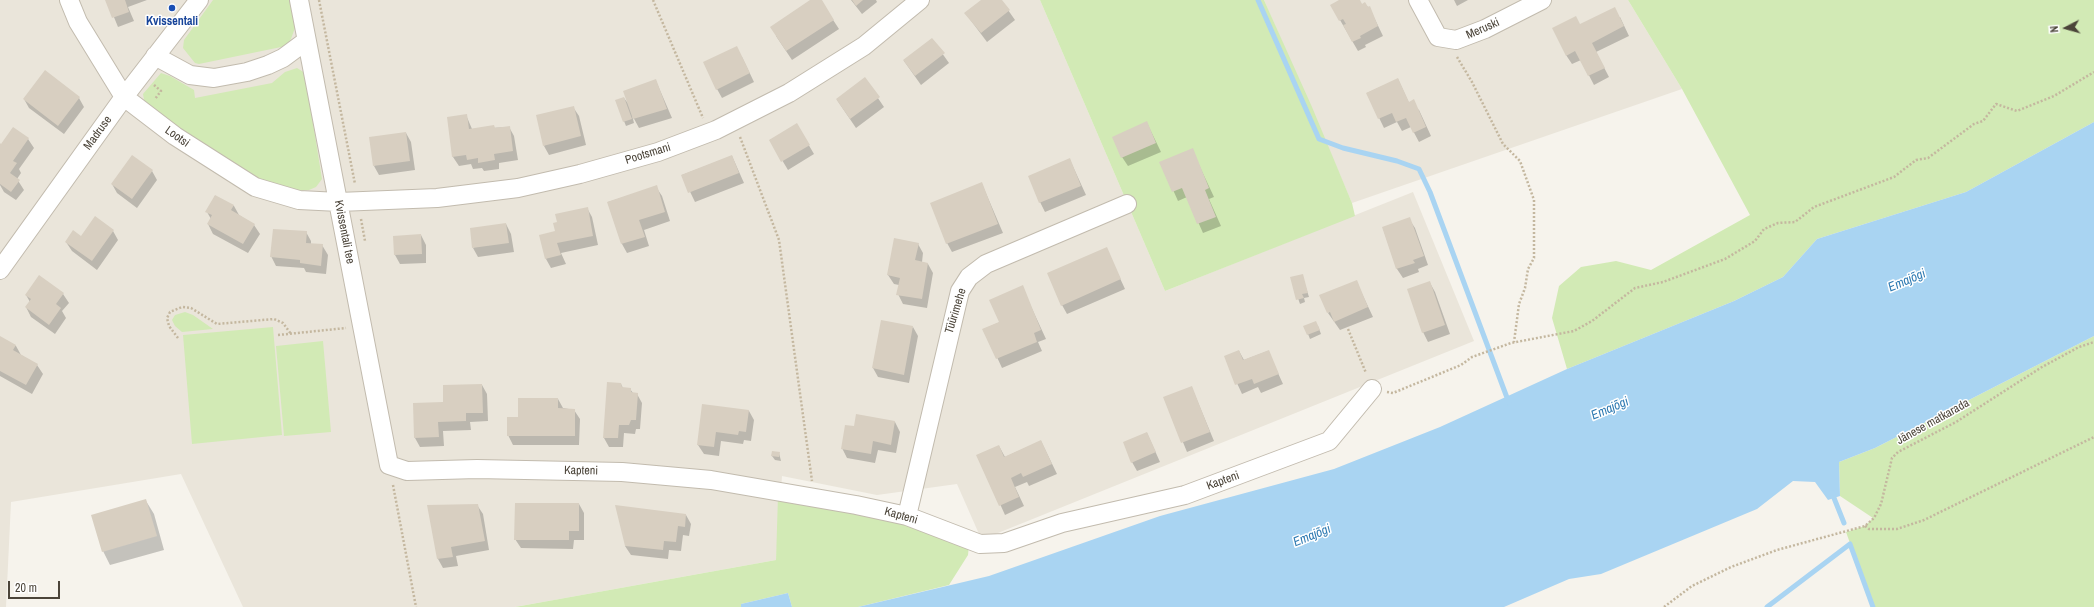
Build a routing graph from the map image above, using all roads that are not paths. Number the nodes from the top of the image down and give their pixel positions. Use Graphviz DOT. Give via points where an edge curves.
graph roads {
  1 [pos="69,0"];
  2 [pos="199,0"];
  3 [pos="299,0"];
  4 [pos="920,0"];
  5 [pos="1418,0"];
  6 [pos="1542,0"];
  7 [pos="306,41"];
  8 [pos="155,56"];
  9 [pos="124,97"];
  10 [pos="338,202"];
  11 [pos="1127,204"];
  12 [pos="0,270"];
  13 [pos="1372,389"];
  14 [pos="389,465"];
  15 [pos="907,516"];
  1 -- 9 [label="street, Lootsi" via="78,22"];
  2 -- 8 [label="street, Madruse"];
  3 -- 7 [label="street, Kvissentali tee"];
  4 -- 10 [label="street, Pootsmani" via="864,46 789,93 709,133 658,152 518,188 437,198"];
  5 -- 6 [label="street, Meruski" via="1438,37 1456,40 1485,29"];
  7 -- 8 [label="street" via="283,58 268,65 214,78 190,75"];
  7 -- 10 [label="street, Kvissentali tee"];
  8 -- 9 [label="street, Madruse"];
  9 -- 10 [label="street, Lootsi" via="175,136 254,187 298,200"];
  9 -- 12 [label="street, Madruse"];
  10 -- 14 [label="street, Kvissentali tee"];
  11 -- 15 [label="street, Tüürimehe" via="986,264 969,277 958,298"];
  13 -- 15 [label="street, Kapteni" via="1329,441 1185,495 1062,523 996,544 980,544"];
  14 -- 15 [label="street, Kapteni" via="407,471 477,469 622,472 711,480"];
}
